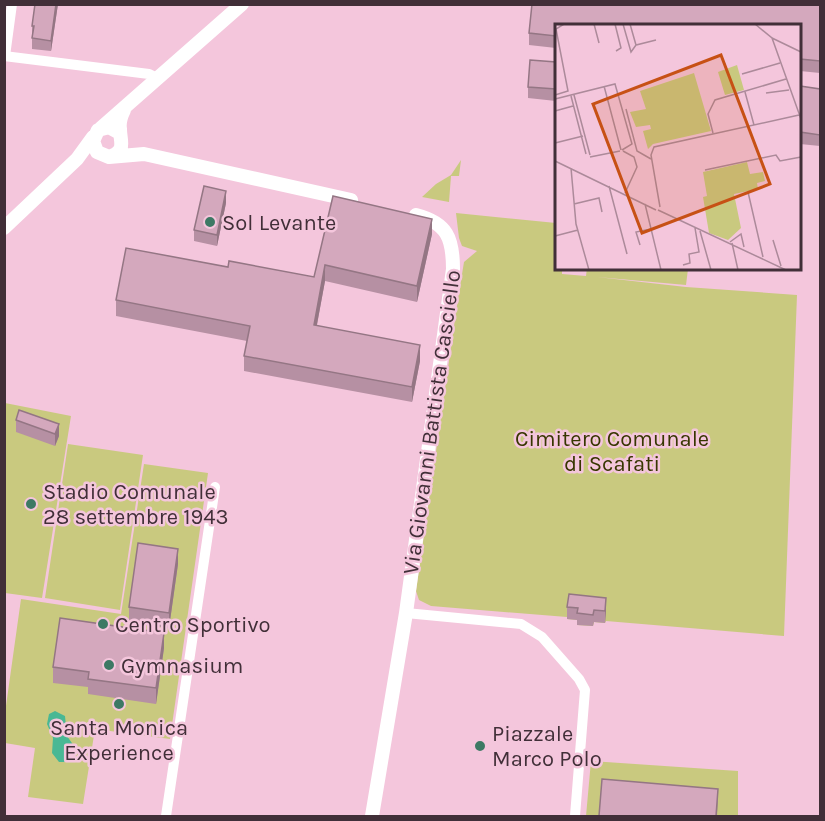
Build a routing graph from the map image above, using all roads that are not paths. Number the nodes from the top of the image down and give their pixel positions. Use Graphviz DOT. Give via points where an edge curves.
graph roads {
  1 [pos="12,4"];
  2 [pos="242,4"];
  3 [pos="5,56"];
  4 [pos="159,79"];
  5 [pos="124,110"];
  6 [pos="97,133"];
  7 [pos="120,134"];
  8 [pos="144,154"];
  9 [pos="105,156"];
  10 [pos="77,159"];
  11 [pos="367,204"];
  12 [pos="408,213"];
  13 [pos="4,228"];
  14 [pos="216,487"];
  15 [pos="406,613"];
  16 [pos="166,816"];
  17 [pos="372,816"];
  18 [pos="575,816"];
  1 -- 3 [label="street"];
  2 -- 4 [label="street"];
  3 -- 4 [label="street" via="149,74"];
  4 -- 5 [label="street"];
  5 -- 6 [label="street"];
  5 -- 7 [label="street"];
  6 -- 7 [label="street" via="109,127"];
  6 -- 9 [label="street" via="94,149"];
  6 -- 10 [label="street"];
  7 -- 8 [label="street"];
  7 -- 9 [label="street" via="118,153"];
  8 -- 9 [label="street"];
  8 -- 11 [label="street"];
  9 -- 10 [label="street"];
  10 -- 13 [label="street"];
  12 -- 15 [label="street, Via Giovanni Battista Casciello" via="439,223 453,252"];
  14 -- 16 [label="street"];
  15 -- 17 [label="street, Via Giovanni Battista Casciello"];
  15 -- 18 [label="street" via="521,624 542,637 583,684"];
}
